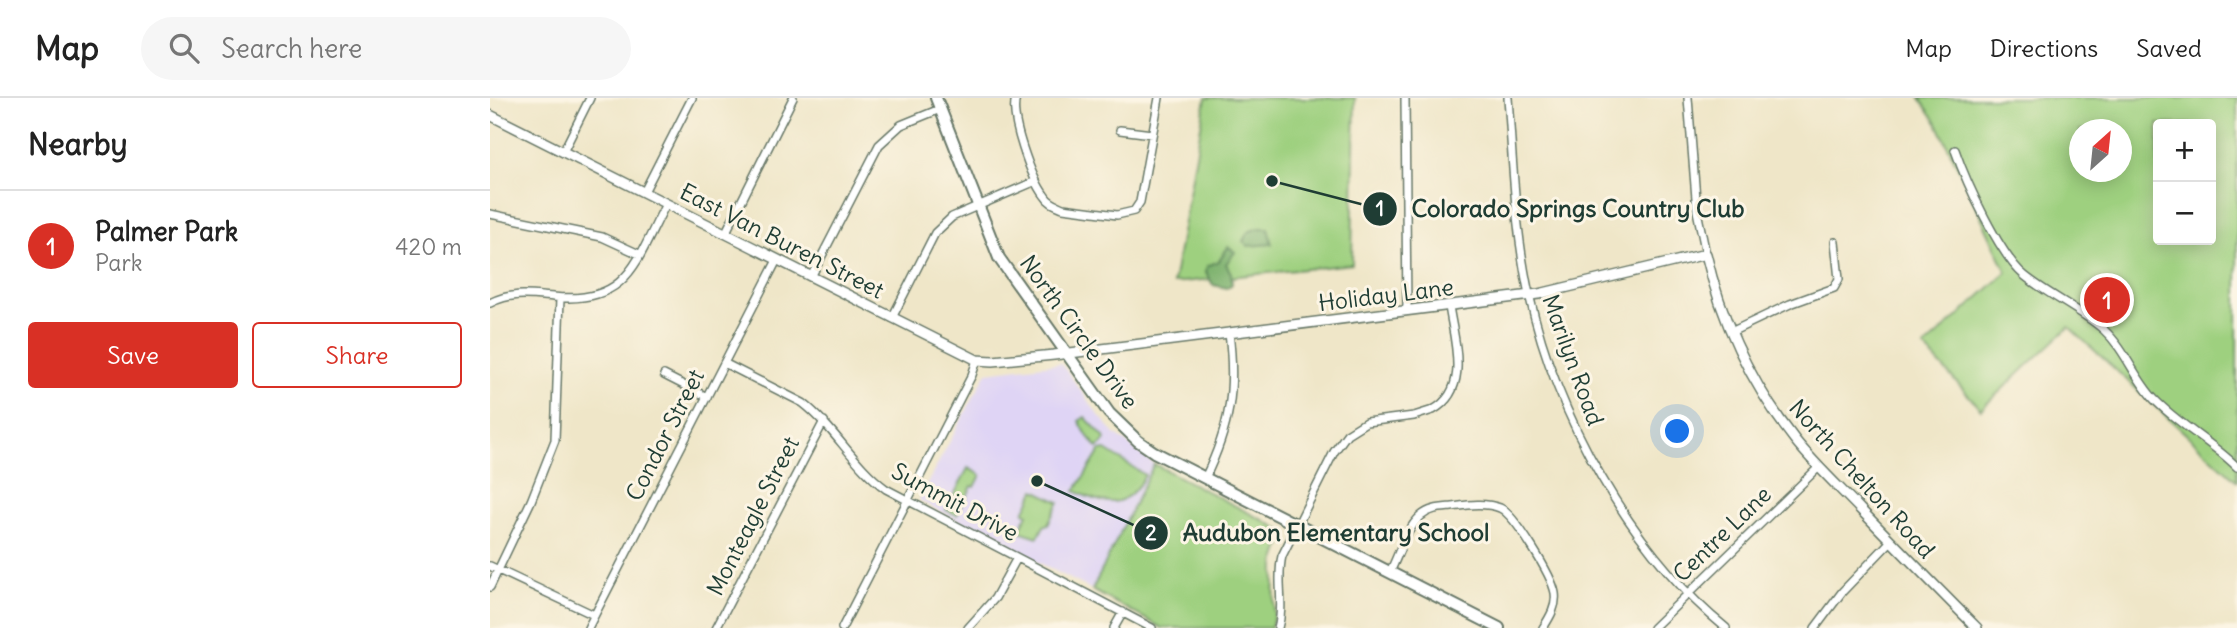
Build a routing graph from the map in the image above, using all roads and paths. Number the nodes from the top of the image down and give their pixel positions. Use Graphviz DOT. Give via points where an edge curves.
graph roads {
  1 [pos="590,98"];
  2 [pos="692,98"];
  3 [pos="793,98"];
  4 [pos="1016,98"];
  5 [pos="1159,98"];
  6 [pos="1405,98"];
  7 [pos="1508,98"];
  8 [pos="1688,98"];
  9 [pos="938,104"];
  10 [pos="490,115"];
  11 [pos="1120,130"];
  12 [pos="1152,134"];
  13 [pos="1955,150"];
  14 [pos="563,152"];
  15 [pos="1036,181"];
  16 [pos="644,192"];
  17 [pos="666,204"];
  18 [pos="978,206"];
  19 [pos="490,214"];
  20 [pos="725,234"];
  21 [pos="1835,242"];
  22 [pos="639,254"];
  23 [pos="1706,254"];
  24 [pos="776,260"];
  25 [pos="811,277"];
  26 [pos="1529,296"];
  27 [pos="560,298"];
  28 [pos="490,303"];
  29 [pos="1449,306"];
  30 [pos="1407,311"];
  31 [pos="892,318"];
  32 [pos="1731,332"];
  33 [pos="1229,333"];
  34 [pos="1066,353"];
  35 [pos="977,360"];
  36 [pos="724,363"];
  37 [pos="664,375"];
  38 [pos="707,397"];
  39 [pos="824,421"];
  40 [pos="1819,467"];
  41 [pos="2237,467"];
  42 [pos="1205,478"];
  43 [pos="908,502"];
  44 [pos="1297,524"];
  45 [pos="1891,541"];
  46 [pos="1017,558"];
  47 [pos="490,566"];
  48 [pos="498,570"];
  49 [pos="1390,572"];
  50 [pos="490,587"];
  51 [pos="1689,593"];
  52 [pos="1123,612"];
  53 [pos="594,615"];
  54 [pos="1280,627"];
  55 [pos="588,628"];
  56 [pos="716,628"];
  57 [pos="842,628"];
  58 [pos="968,628"];
  59 [pos="1114,628"];
  60 [pos="1152,628"];
  61 [pos="1499,628"];
  62 [pos="1543,628"];
  63 [pos="1653,628"];
  64 [pos="1727,628"];
  65 [pos="1815,628"];
  66 [pos="1977,628"];
  1 -- 14 [label="street"];
  2 -- 16 [label="street"];
  3 -- 20 [label="street"];
  4 -- 15 [label="street" via="1014,122"];
  5 -- 12 [label="street"];
  6 -- 30 [label="street"];
  7 -- 26 [label="street, Marilyn Road" via="1518,228"];
  8 -- 23 [label="street, North Chelton Road" via="1697,211"];
  9 -- 18 [label="main road, North Circle Drive"];
  9 -- 25 [label="street" via="901,125 879,145"];
  10 -- 14 [label="street, East Van Buren Street"];
  11 -- 12 [label="street"];
  12 -- 15 [label="street" via="1137,215 1063,208 1049,201"];
  13 -- 41 [label="street" via="2014,266 2103,330 2152,397"];
  14 -- 16 [label="street, East Van Buren Street"];
  15 -- 18 [label="street"];
  16 -- 17 [label="street, East Van Buren Street"];
  17 -- 20 [label="street, East Van Buren Street"];
  17 -- 22 [label="street"];
  18 -- 31 [label="street" via="952,217 936,233"];
  18 -- 34 [label="main road, North Circle Drive" via="999,258"];
  19 -- 22 [label="street" via="602,237"];
  20 -- 24 [label="street, East Van Buren Street"];
  21 -- 32 [label="street" via="1839,279 1834,288"];
  22 -- 27 [label="street" via="623,279 602,294"];
  23 -- 26 [label="street, Holiday Lane"];
  23 -- 32 [label="street, North Chelton Road"];
  24 -- 25 [label="street, East Van Buren Street"];
  24 -- 36 [label="street, Condor Street"];
  25 -- 31 [label="street, East Van Buren Street"];
  26 -- 29 [label="street, Holiday Lane"];
  26 -- 51 [label="street, Marilyn Road" via="1553,374 1581,439 1623,510"];
  27 -- 28 [label="street" via="519,294"];
  27 -- 48 [label="street" via="555,440"];
  29 -- 30 [label="street, Holiday Lane"];
  29 -- 44 [label="street" via="1457,369 1451,394 1433,410 1366,422 1347,434"];
  30 -- 33 [label="street, Holiday Lane"];
  31 -- 35 [label="street, East Van Buren Street"];
  32 -- 40 [label="street, North Chelton Road" via="1774,411"];
  33 -- 34 [label="street, Holiday Lane"];
  33 -- 42 [label="street" via="1233,369 1229,415"];
  34 -- 35 [label="street, East Van Buren Street"];
  34 -- 42 [label="main road, North Circle Drive" via="1124,428 1154,452"];
  35 -- 43 [label="street"];
  36 -- 38 [label="street, Condor Street"];
  36 -- 39 [label="street, Summit Drive" via="803,403"];
  37 -- 38 [label="street"];
  38 -- 53 [label="street, Condor Street"];
  39 -- 43 [label="street, Summit Drive" via="871,478"];
  39 -- 56 [label="street, Monteagle Street"];
  40 -- 45 [label="street, North Chelton Road"];
  40 -- 51 [label="street, Centre Lane"];
  42 -- 44 [label="main road, North Circle Drive"];
  43 -- 46 [label="street, Summit Drive"];
  43 -- 57 [label="street"];
  44 -- 49 [label="main road, North Circle Drive"];
  44 -- 54 [label="street" via="1280,564"];
  45 -- 65 [label="street"];
  45 -- 66 [label="street, North Chelton Road"];
  46 -- 52 [label="street, Summit Drive"];
  46 -- 58 [label="street" via="995,598"];
  47 -- 48 [label="street"];
  48 -- 50 [label="street"];
  48 -- 53 [label="street"];
  49 -- 61 [label="main road, North Circle Drive"];
  49 -- 62 [label="street" via="1411,529 1426,512 1494,506 1514,519 1552,584 1555,605"];
  51 -- 63 [label="street, Centre Lane"];
  51 -- 64 [label="street, Marilyn Road"];
  52 -- 59 [label="street"];
  52 -- 60 [label="street, Summit Drive"];
  53 -- 55 [label="street, Condor Street"];
}
